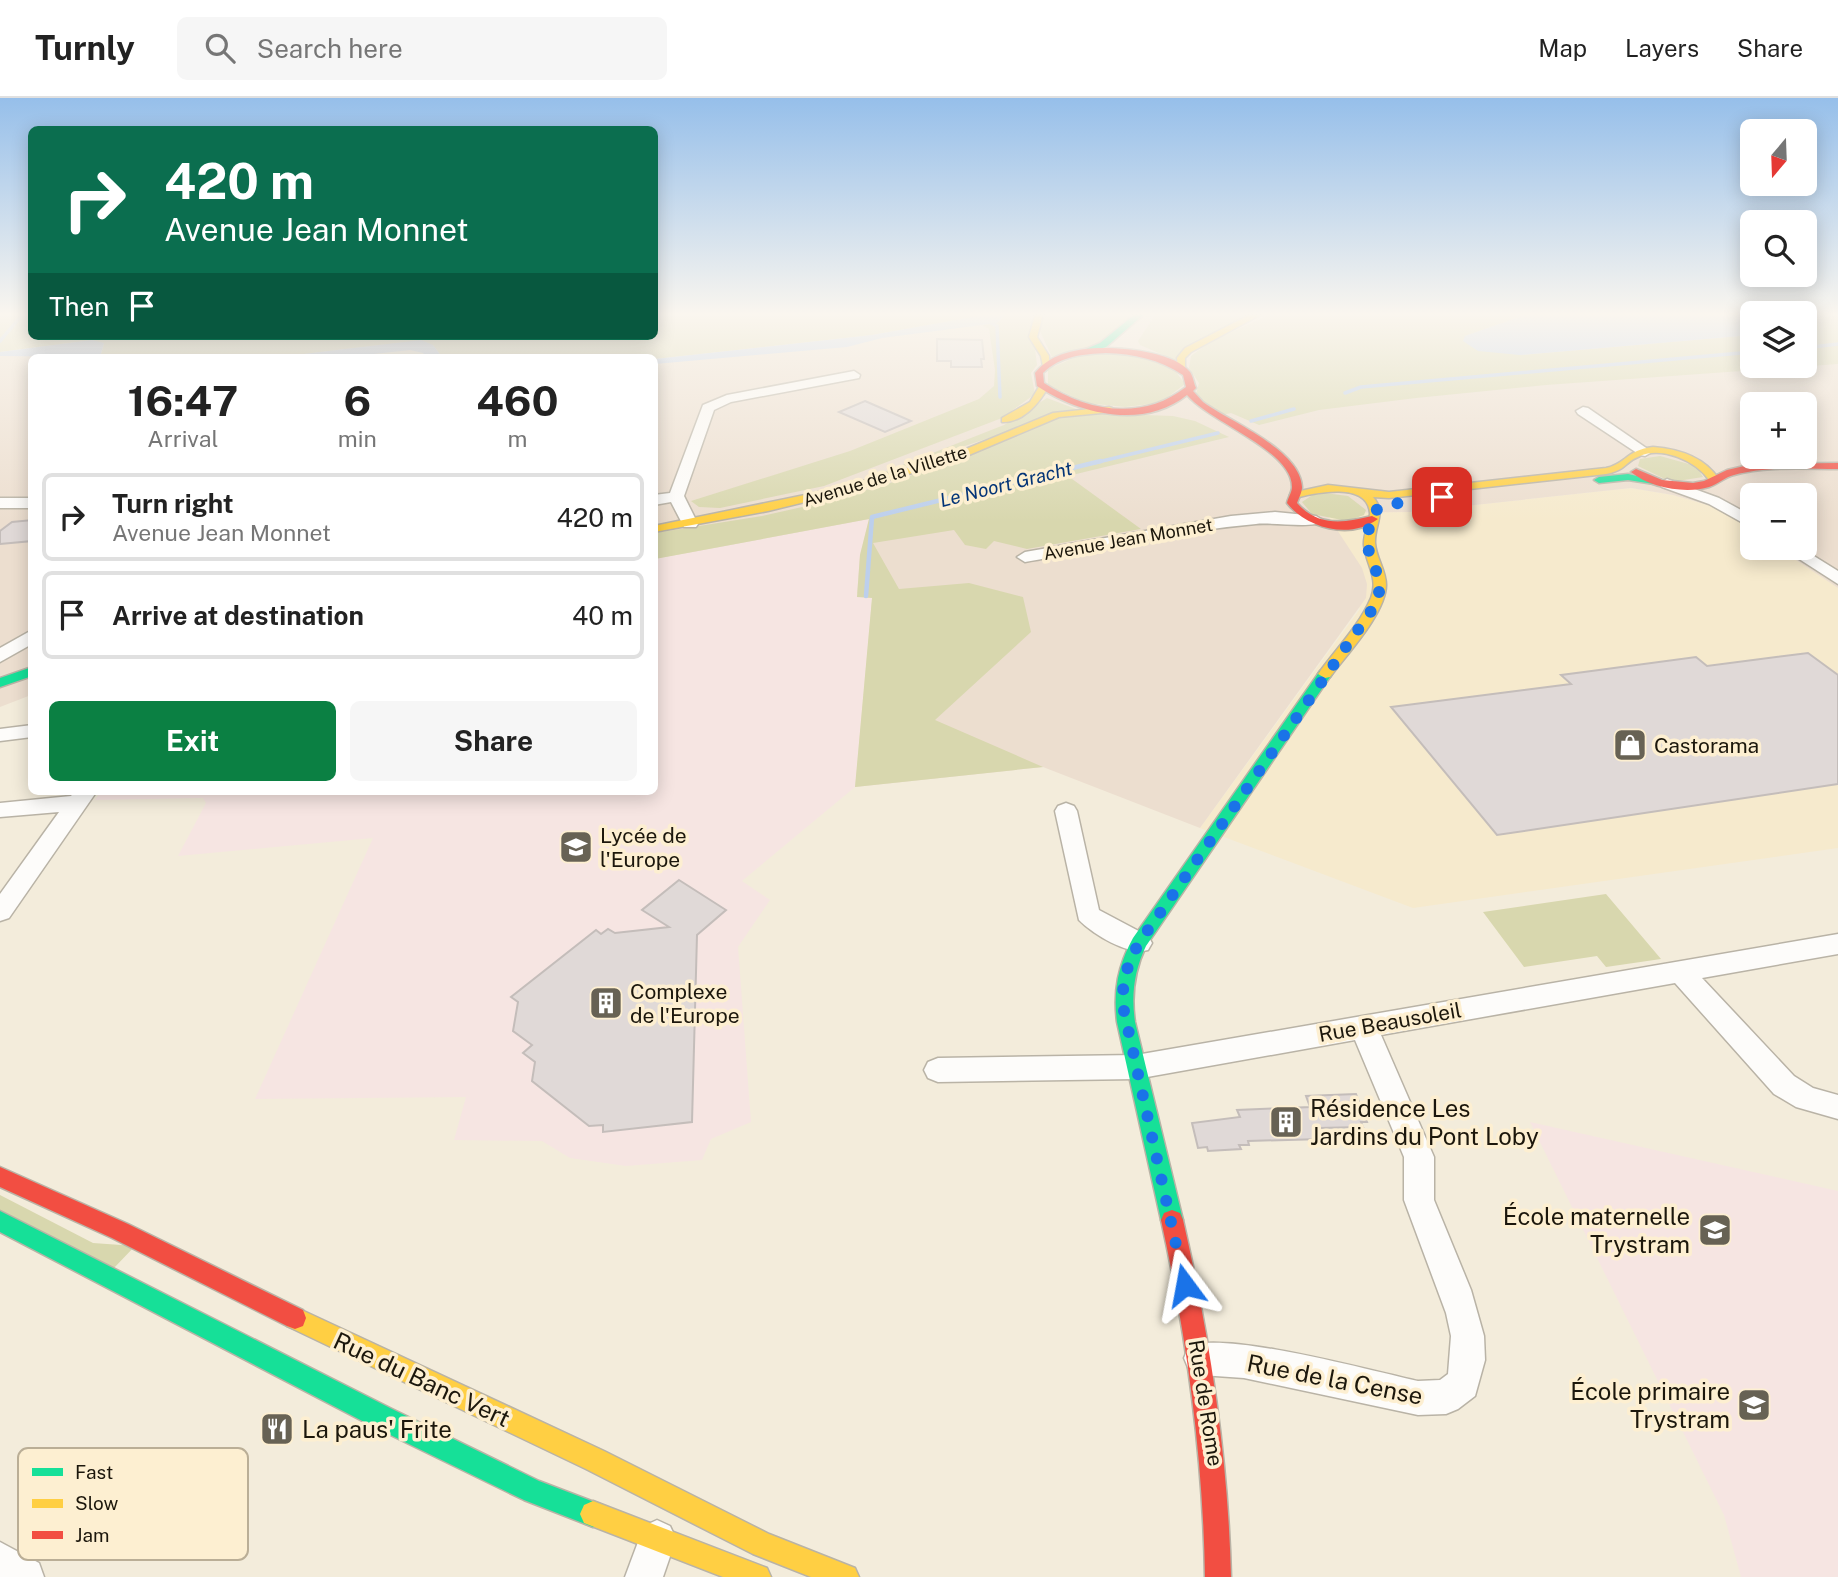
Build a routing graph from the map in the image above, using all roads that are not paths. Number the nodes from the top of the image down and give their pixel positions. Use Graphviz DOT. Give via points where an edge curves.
graph roads {
  1 [pos="807,384"];
  2 [pos="1042,384"];
  3 [pos="1190,384"];
  4 [pos="1043,387"];
  5 [pos="1189,392"];
  6 [pos="1109,410"];
  7 [pos="1144,410"];
  8 [pos="1583,411"];
  9 [pos="1260,443"];
  10 [pos="1645,452"];
  11 [pos="1688,458"];
  12 [pos="1283,462"];
  13 [pos="1628,463"];
  14 [pos="1740,466"];
  15 [pos="1817,466"];
  16 [pos="1838,466"];
  17 [pos="1755,469"];
  18 [pos="1712,480"];
  19 [pos="1660,482"];
  20 [pos="1348,491"];
  21 [pos="676,496"];
  22 [pos="1294,496"];
  23 [pos="658,499"];
  24 [pos="0,503"];
  25 [pos="28,503"];
  26 [pos="1736,512"];
  27 [pos="1374,515"];
  28 [pos="1740,515"];
  29 [pos="689,521"];
  30 [pos="1231,521"];
  31 [pos="1318,522"];
  32 [pos="658,523"];
  33 [pos="658,528"];
  34 [pos="1025,557"];
  35 [pos="1809,560"];
  36 [pos="1374,561"];
  37 [pos="1838,579"];
  38 [pos="28,638"];
  39 [pos="0,656"];
  40 [pos="28,656"];
  41 [pos="0,666"];
  42 [pos="28,672"];
  43 [pos="0,683"];
  44 [pos="28,732"];
  45 [pos="0,735"];
  46 [pos="82,797"];
  47 [pos="0,810"];
  48 [pos="1066,811"];
  49 [pos="0,912"];
  50 [pos="1139,943"];
  51 [pos="1838,944"];
  52 [pos="1680,971"];
  53 [pos="1361,1027"];
  54 [pos="1136,1067"];
  55 [pos="938,1070"];
  56 [pos="1838,1107"];
  57 [pos="0,1177"];
  58 [pos="0,1221"];
  59 [pos="1201,1358"];
  60 [pos="657,1539"];
  61 [pos="0,1561"];
  62 [pos="25,1577"];
  63 [pos="644,1577"];
  64 [pos="758,1577"];
  65 [pos="846,1577"];
  66 [pos="1218,1577"];
  1 -- 21 [label="street" via="710,406"];
  2 -- 4 [label="main road"];
  3 -- 5 [label="main road"];
  4 -- 6 [label="main road" via="1067,401"];
  4 -- 29 [label="main road, Avenue de la Villette" via="1036,402 1010,418 860,479"];
  5 -- 7 [label="main road" via="1171,403"];
  5 -- 9 [label="main road" via="1194,402"];
  6 -- 7 [label="main road"];
  6 -- 29 [label="main road, Avenue de la Villette" via="1055,415 972,451 811,500"];
  7 -- 9 [label="main road" via="1212,422"];
  8 -- 10 [label="street"];
  9 -- 12 [label="main road"];
  10 -- 11 [label="main road"];
  10 -- 13 [label="main road" via="1630,456"];
  11 -- 14 [label="main road"];
  11 -- 18 [label="main road" via="1707,468"];
  12 -- 20 [label="main road"];
  12 -- 22 [label="main road" via="1294,476"];
  13 -- 19 [label="main road" via="1636,472"];
  13 -- 20 [label="main road" via="1601,472 1390,495"];
  15 -- 16 [label="main road"];
  17 -- 18 [label="main road"];
  18 -- 19 [label="main road" via="1693,486"];
  18 -- 26 [label="street" via="1716,493"];
  19 -- 26 [label="street"];
  19 -- 27 [label="main road" via="1628,477 1403,502"];
  20 -- 22 [label="main road" via="1311,488"];
  20 -- 27 [label="main road" via="1371,502"];
  21 -- 23 [label="street"];
  21 -- 29 [label="street"];
  22 -- 30 [label="street, Avenue Jean Monnet"];
  22 -- 31 [label="main road" via="1296,509"];
  24 -- 25 [label="street"];
  26 -- 28 [label="street"];
  27 -- 31 [label="main road" via="1348,526"];
  27 -- 36 [label="main road, Rue de Rome" via="1367,537"];
  29 -- 32 [label="main road, Avenue de la Villette"];
  29 -- 33 [label="main road, Avenue de la Villette"];
  30 -- 31 [label="street, Avenue Jean Monnet" via="1275,517"];
  30 -- 34 [label="street, Avenue Jean Monnet"];
  31 -- 36 [label="main road" via="1351,538"];
  35 -- 37 [label="street"];
  36 -- 50 [label="main road, Rue de Rome" via="1380,584 1376,604"];
  38 -- 39 [label="street"];
  40 -- 41 [label="main road"];
  42 -- 43 [label="main road"];
  44 -- 45 [label="street"];
  46 -- 47 [label="street"];
  46 -- 49 [label="street"];
  48 -- 50 [label="street" via="1088,914"];
  50 -- 54 [label="main road, Rue de Rome" via="1128,965 1122,1001"];
  51 -- 52 [label="street, Rue Beausoleil"];
  52 -- 53 [label="street, Rue Beausoleil"];
  52 -- 56 [label="street" via="1784,1085 1806,1098"];
  53 -- 54 [label="street, Rue Beausoleil"];
  53 -- 59 [label="street, Rue de la Cense" via="1419,1157 1418,1197 1465,1322 1463,1384 1446,1396 1418,1398 1244,1361"];
  54 -- 55 [label="street, Rue Beausoleil"];
  54 -- 59 [label="main road, Rue de Rome"];
  57 -- 65 [label="main road, Rue du Banc Vert" via="595,1460 762,1545"];
  58 -- 60 [label="main road" via="521,1486"];
  59 -- 66 [label="main road, Rue de Rome" via="1218,1480"];
  60 -- 63 [label="street"];
  60 -- 64 [label="main road"];
  61 -- 62 [label="street"];
}
